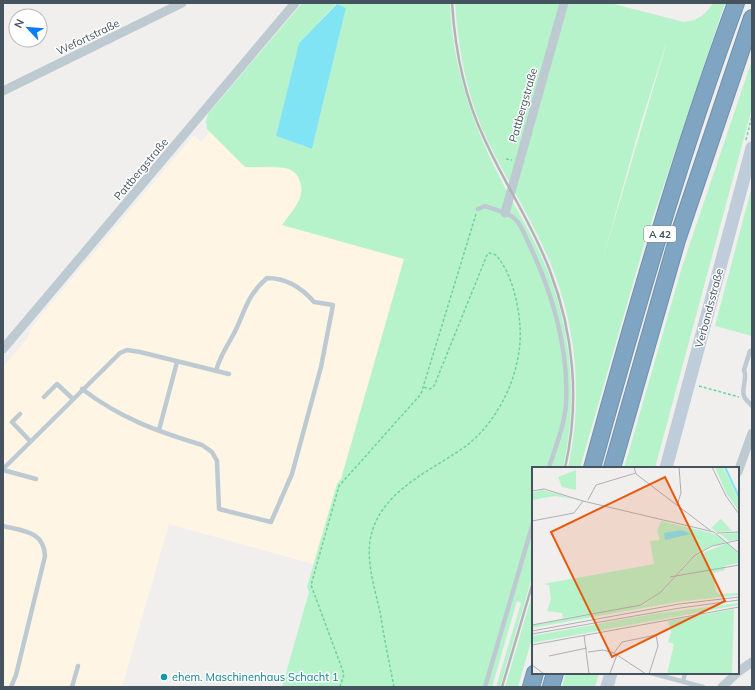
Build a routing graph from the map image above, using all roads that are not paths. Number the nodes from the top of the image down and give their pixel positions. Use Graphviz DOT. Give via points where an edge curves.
graph roads {
  1 [pos="182,3"];
  2 [pos="295,3"];
  3 [pos="564,3"];
  4 [pos="736,3"];
  5 [pos="166,6"];
  6 [pos="752,18"];
  7 [pos="3,91"];
  8 [pos="752,148"];
  9 [pos="478,209"];
  10 [pos="505,214"];
  11 [pos="3,349"];
  12 [pos="750,351"];
  13 [pos="177,362"];
  14 [pos="216,371"];
  15 [pos="229,374"];
  16 [pos="82,389"];
  17 [pos="44,397"];
  18 [pos="73,399"];
  19 [pos="752,406"];
  20 [pos="20,414"];
  21 [pos="159,430"];
  22 [pos="752,433"];
  23 [pos="30,441"];
  24 [pos="549,467"];
  25 [pos="592,467"];
  26 [pos="612,467"];
  27 [pos="666,467"];
  28 [pos="739,469"];
  29 [pos="3,470"];
  30 [pos="36,480"];
  31 [pos="3,526"];
  32 [pos="532,526"];
  33 [pos="752,662"];
  34 [pos="78,666"];
  35 [pos="739,669"];
  36 [pos="535,674"];
  37 [pos="555,674"];
  38 [pos="611,674"];
  39 [pos="655,674"];
  40 [pos="685,674"];
  41 [pos="734,674"];
  42 [pos="683,682"];
  43 [pos="688,685"];
  44 [pos="10,687"];
  45 [pos="72,687"];
  46 [pos="485,687"];
  47 [pos="531,687"];
  48 [pos="551,687"];
  49 [pos="607,687"];
  50 [pos="703,687"];
  51 [pos="722,687"];
  1 -- 5 [label="street, Wefortstraße"];
  2 -- 11 [label="street, Pattbergstraße"];
  3 -- 10 [label="street, Pattbergstraße"];
  4 -- 25 [label="highway, A 42" via="659,235"];
  5 -- 7 [label="street, Wefortstraße" via="157,17"];
  6 -- 26 [label="highway, A 42" via="678,240"];
  8 -- 27 [label="main road, Verbandsstraße"];
  9 -- 10 [label="lane" via="485,206"];
  10 -- 24 [label="lane" via="517,220 534,255 559,329 564,359 565,413"];
  12 -- 19 [label="lane" via="744,370 744,392"];
  13 -- 14 [label="lane"];
  13 -- 16 [label="lane" via="127,350 120,353"];
  13 -- 21 [label="lane"];
  14 -- 15 [label="lane"];
  14 -- 21 [label="lane" via="220,355 232,338 248,298 267,278 275,278 303,290 314,302 333,305 321,367 292,474 271,522 218,509 217,461 212,452 202,445"];
  16 -- 18 [label="lane"];
  16 -- 21 [label="lane" via="105,406"];
  17 -- 18 [label="lane" via="57,384"];
  18 -- 23 [label="lane"];
  20 -- 23 [label="lane" via="12,422"];
  22 -- 28 [label="street"];
  23 -- 29 [label="lane"];
  29 -- 30 [label="lane"];
  31 -- 44 [label="lane" via="29,532 45,545 45,556 16,675"];
  32 -- 46 [label="lane"];
  33 -- 35 [label="street"];
  34 -- 45 [label="lane"];
  36 -- 47 [label="highway"];
  37 -- 48 [label="highway"];
  38 -- 49 [label="main road"];
  39 -- 42 [label="lane"];
  40 -- 42 [label="lane"];
  41 -- 51 [label="street"];
  42 -- 43 [label="lane"];
  43 -- 50 [label="lane"];
}
